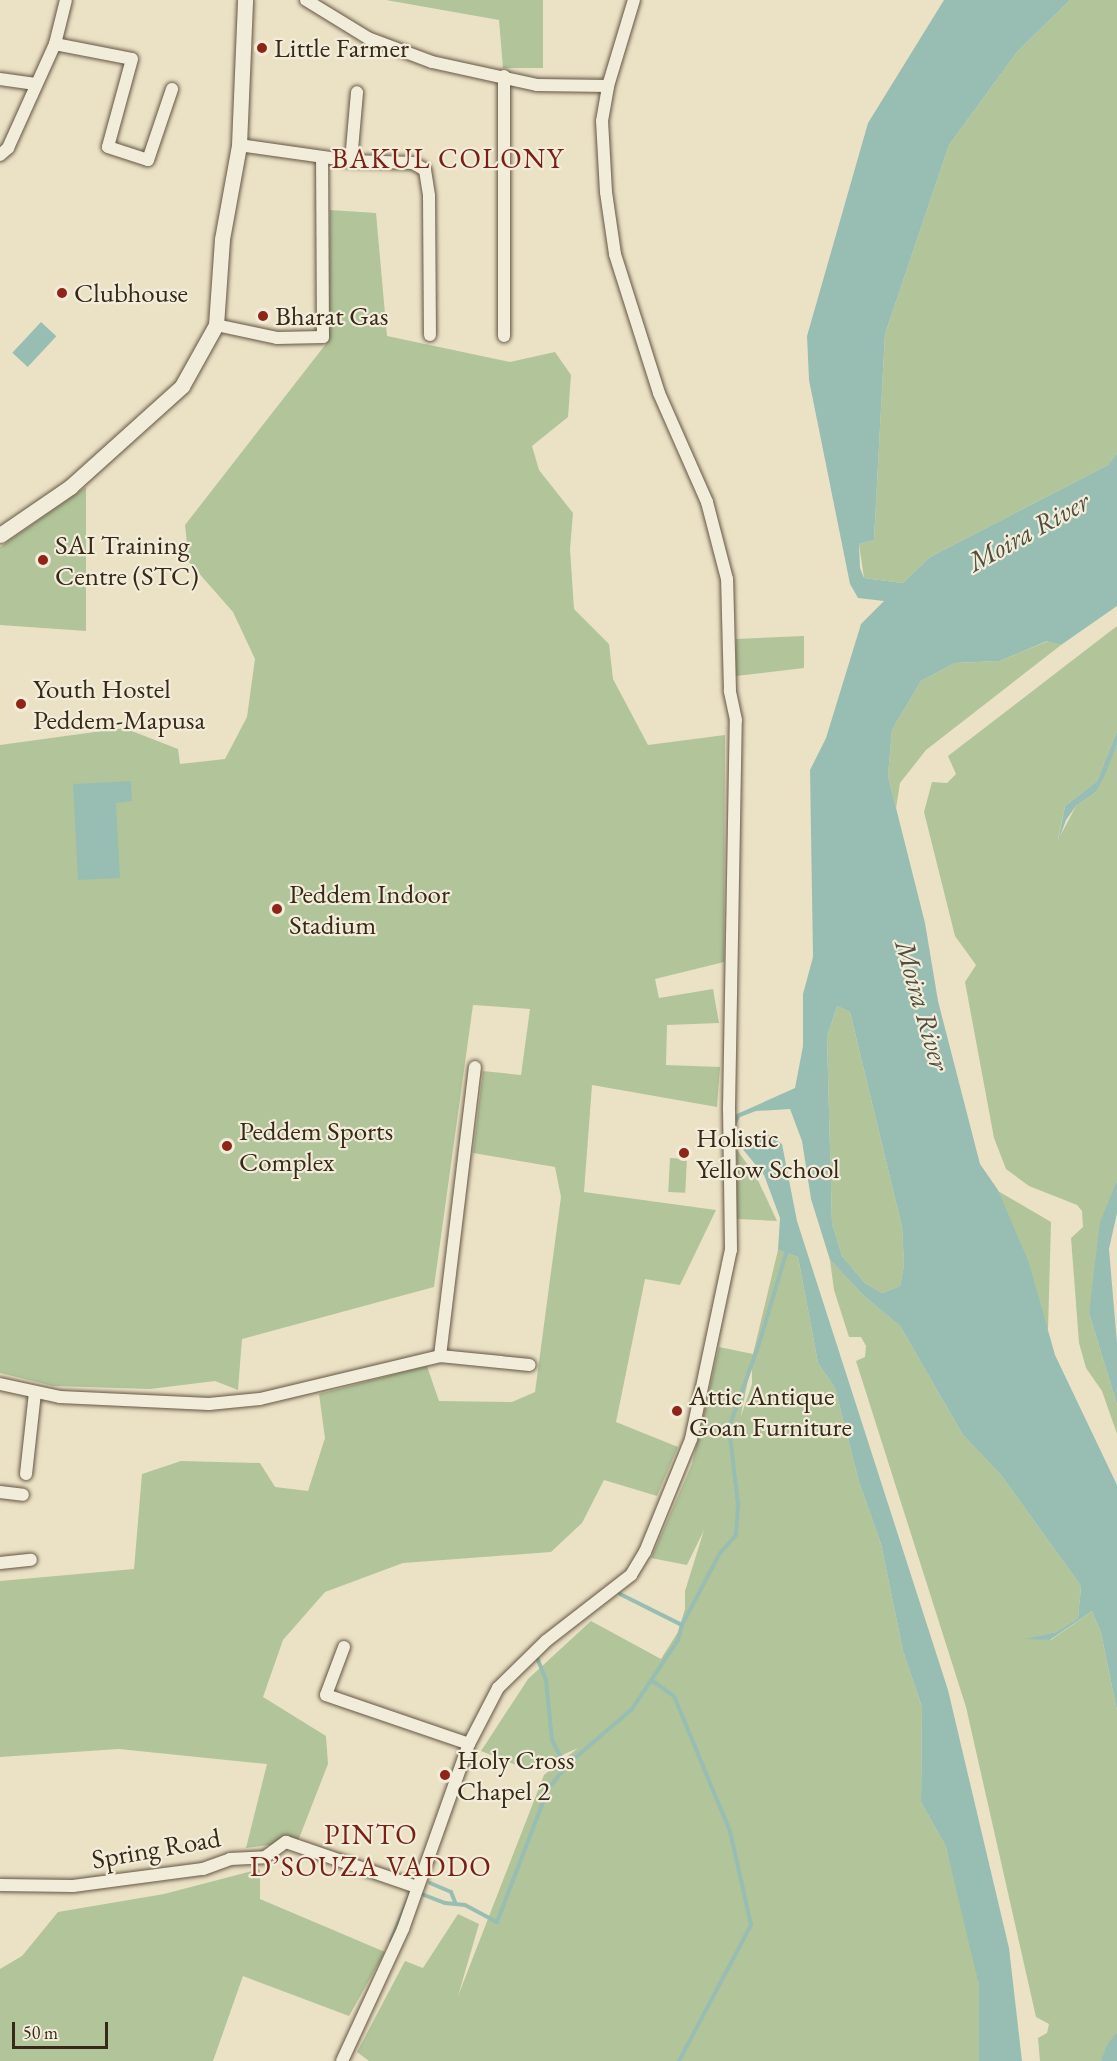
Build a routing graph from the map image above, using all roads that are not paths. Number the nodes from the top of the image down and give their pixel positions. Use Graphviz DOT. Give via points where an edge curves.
graph roads {
  1 [pos="66,0"];
  2 [pos="245,0"];
  3 [pos="306,0"];
  4 [pos="634,0"];
  5 [pos="55,44"];
  6 [pos="504,76"];
  7 [pos="0,79"];
  8 [pos="34,84"];
  9 [pos="608,86"];
  10 [pos="172,89"];
  11 [pos="357,92"];
  12 [pos="239,145"];
  13 [pos="3,150"];
  14 [pos="322,157"];
  15 [pos="351,161"];
  16 [pos="216,326"];
  17 [pos="430,335"];
  18 [pos="504,336"];
  19 [pos="0,535"];
  20 [pos="475,1067"];
  21 [pos="440,1356"];
  22 [pos="530,1365"];
  23 [pos="0,1384"];
  24 [pos="35,1392"];
  25 [pos="26,1474"];
  26 [pos="0,1492"];
  27 [pos="22,1495"];
  28 [pos="31,1560"];
  29 [pos="0,1563"];
  30 [pos="344,1647"];
  31 [pos="469,1744"];
  32 [pos="0,1885"];
  33 [pos="418,1885"];
  34 [pos="342,2061"];
  1 -- 5 [label="street"];
  2 -- 12 [label="street"];
  3 -- 6 [label="street" via="368,38 432,62"];
  4 -- 9 [label="street"];
  5 -- 8 [label="street"];
  5 -- 10 [label="street" via="132,59 108,147 148,160"];
  6 -- 9 [label="street" via="537,85"];
  6 -- 18 [label="street"];
  7 -- 8 [label="street"];
  8 -- 13 [label="street"];
  9 -- 31 [label="street" via="602,121 615,254 659,393 707,502 727,579 729,691 736,720 729,1109 731,1250 691,1439 645,1552 631,1575 546,1641 498,1688"];
  11 -- 15 [label="street"];
  12 -- 14 [label="street"];
  12 -- 16 [label="street" via="222,239"];
  14 -- 15 [label="street"];
  14 -- 16 [label="street" via="322,337 277,338"];
  15 -- 17 [label="street" via="413,163 425,170 429,196"];
  16 -- 19 [label="street" via="182,387 70,487"];
  20 -- 21 [label="street"];
  21 -- 22 [label="street"];
  21 -- 24 [label="street" via="260,1399 209,1404"];
  23 -- 24 [label="street"];
  24 -- 25 [label="street"];
  26 -- 27 [label="street"];
  28 -- 29 [label="street"];
  30 -- 31 [label="street" via="326,1695"];
  31 -- 33 [label="street"];
  32 -- 33 [label="street, Spring Road" via="73,1886 203,1869 230,1859 265,1857 286,1842"];
  33 -- 34 [label="street" via="403,1929"];
}
